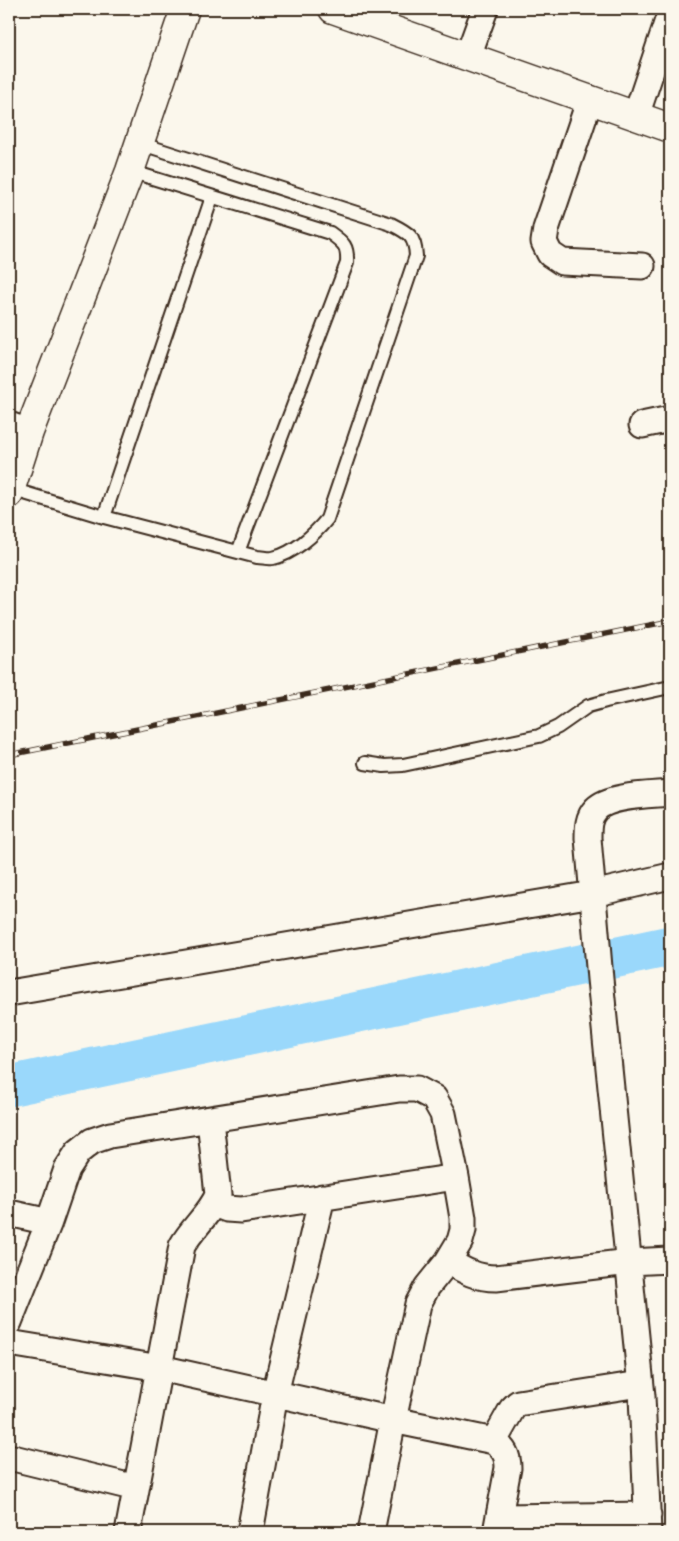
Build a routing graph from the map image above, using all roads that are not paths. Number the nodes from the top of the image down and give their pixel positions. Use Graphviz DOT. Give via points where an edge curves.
graph roads {
  1 [pos="185,9"];
  2 [pos="485,9"];
  3 [pos="343,10"];
  4 [pos="670,14"];
  5 [pos="468,56"];
  6 [pos="590,99"];
  7 [pos="636,116"];
  8 [pos="670,128"];
  9 [pos="139,143"];
  10 [pos="130,171"];
  11 [pos="212,197"];
  12 [pos="642,266"];
  13 [pos="670,419"];
  14 [pos="642,425"];
  15 [pos="19,428"];
  16 [pos="10,491"];
  17 [pos="104,517"];
  18 [pos="238,552"];
  19 [pos="670,687"];
  20 [pos="365,763"];
  21 [pos="670,793"];
  22 [pos="670,876"];
  23 [pos="593,894"];
  24 [pos="9,993"];
  25 [pos="210,1120"];
  26 [pos="456,1176"];
  27 [pos="322,1197"];
  28 [pos="214,1204"];
  29 [pos="9,1213"];
  30 [pos="49,1222"];
  31 [pos="670,1260"];
  32 [pos="448,1261"];
  33 [pos="628,1262"];
  34 [pos="9,1322"];
  35 [pos="9,1343"];
  36 [pos="160,1368"];
  37 [pos="640,1384"];
  38 [pos="275,1394"];
  39 [pos="393,1420"];
  40 [pos="494,1441"];
  41 [pos="9,1457"];
  42 [pos="136,1488"];
  43 [pos="648,1524"];
  44 [pos="497,1525"];
  45 [pos="128,1532"];
  46 [pos="250,1532"];
  47 [pos="371,1532"];
  1 -- 9 [label="street"];
  2 -- 5 [label="street"];
  3 -- 5 [label="street"];
  4 -- 7 [label="street"];
  5 -- 6 [label="street"];
  6 -- 7 [label="street"];
  6 -- 12 [label="street" via="544,242 550,254 562,262"];
  7 -- 8 [label="street"];
  9 -- 10 [label="street"];
  9 -- 18 [label="lane" via="392,224 415,242 416,256 327,519 316,532 285,555 271,558"];
  10 -- 11 [label="lane"];
  10 -- 15 [label="street"];
  11 -- 17 [label="lane"];
  11 -- 18 [label="lane" via="330,234 341,241 347,251 347,263"];
  13 -- 14 [label="street"];
  15 -- 16 [label="street"];
  16 -- 17 [label="lane"];
  17 -- 18 [label="lane"];
  19 -- 20 [label="lane" via="588,706 558,728 538,736 403,766"];
  21 -- 23 [label="street" via="609,800 595,809 588,821"];
  22 -- 23 [label="street"];
  23 -- 24 [label="street"];
  23 -- 33 [label="street"];
  25 -- 26 [label="street" via="399,1090 417,1090 434,1098 443,1114"];
  25 -- 28 [label="street" via="218,1195"];
  25 -- 30 [label="street" via="110,1135 92,1141 78,1152 67,1169"];
  26 -- 27 [label="street"];
  26 -- 32 [label="street" via="463,1230"];
  27 -- 28 [label="street" via="241,1210"];
  27 -- 38 [label="street"];
  28 -- 36 [label="street" via="182,1246"];
  29 -- 30 [label="street"];
  30 -- 34 [label="street"];
  31 -- 33 [label="street"];
  32 -- 33 [label="street" via="482,1278"];
  32 -- 39 [label="street" via="427,1286 418,1304"];
  33 -- 37 [label="street"];
  35 -- 36 [label="street"];
  36 -- 38 [label="street"];
  36 -- 42 [label="street"];
  37 -- 40 [label="street" via="518,1403"];
  37 -- 43 [label="street"];
  38 -- 39 [label="street"];
  38 -- 46 [label="street"];
  39 -- 40 [label="street"];
  39 -- 47 [label="street"];
  40 -- 44 [label="street" via="508,1458"];
  41 -- 42 [label="street"];
  42 -- 45 [label="street"];
  43 -- 44 [label="street"];
}
